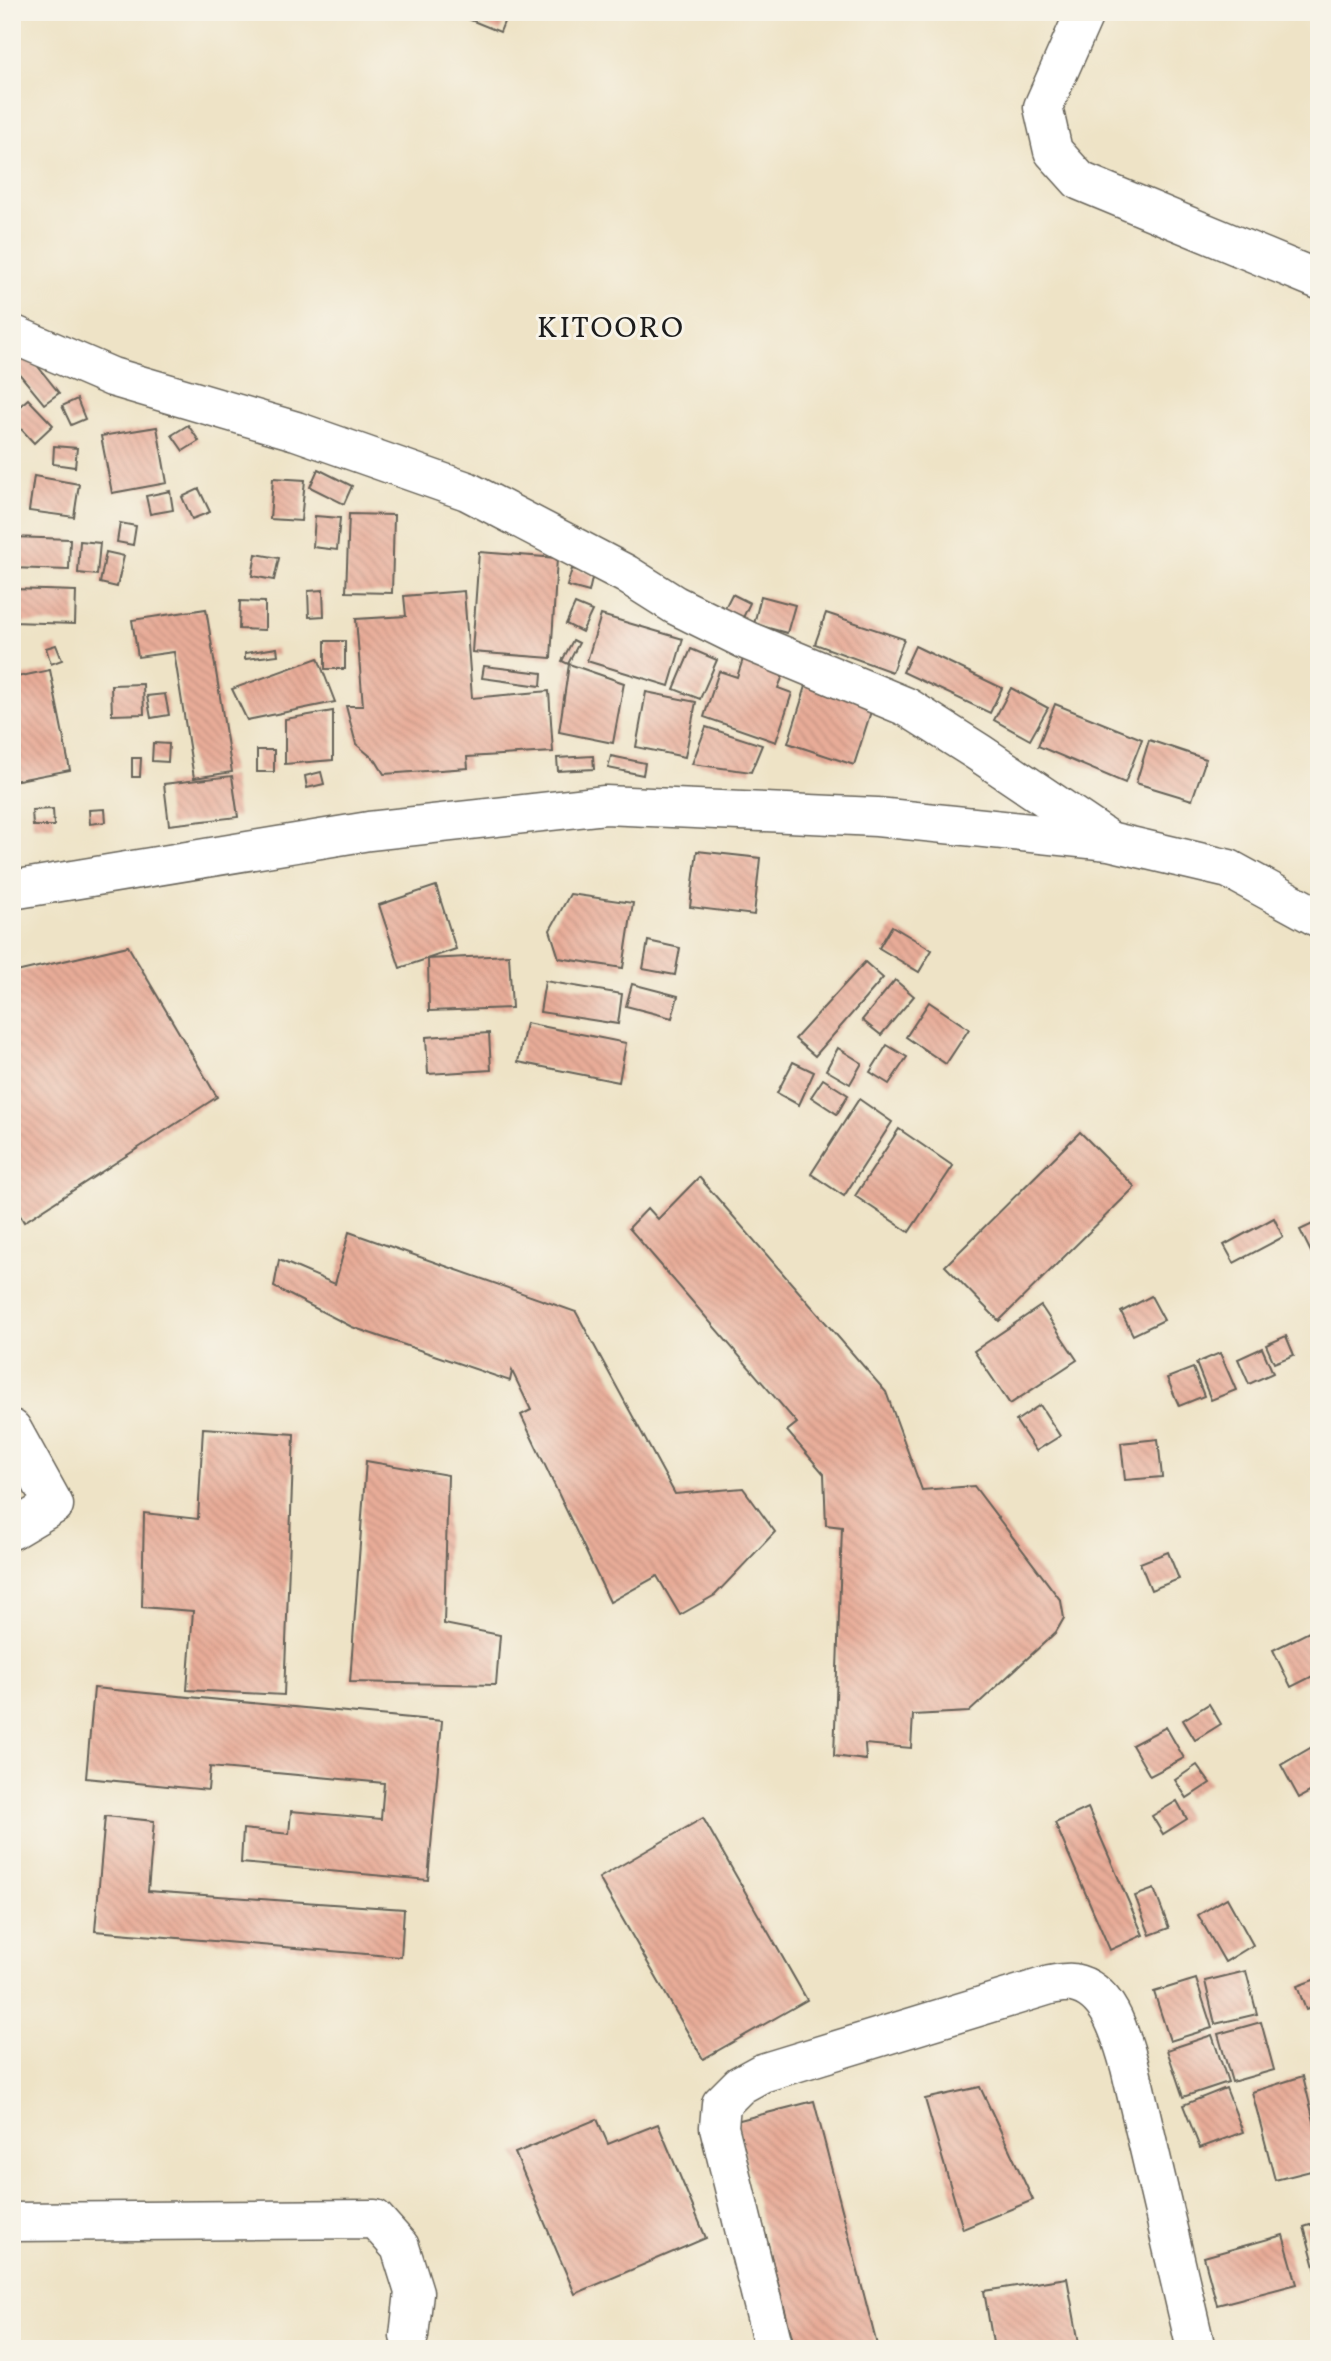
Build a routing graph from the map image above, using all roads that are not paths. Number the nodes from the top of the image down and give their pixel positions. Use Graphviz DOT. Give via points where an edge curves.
graph roads {
  1 [pos="1085,12"];
  2 [pos="1319,280"];
  3 [pos="12,334"];
  4 [pos="1109,841"];
  5 [pos="12,890"];
  6 [pos="1319,918"];
  7 [pos="12,1429"];
  8 [pos="12,1530"];
  9 [pos="12,2222"];
  10 [pos="409,2336"];
  11 [pos="774,2349"];
  12 [pos="1196,2349"];
  1 -- 2 [label="street" via="1043,107 1052,151 1080,181"];
  3 -- 4 [label="street" via="112,377 296,431 467,491 748,641 907,707"];
  4 -- 5 [label="street" via="877,817 605,805 369,831"];
  4 -- 6 [label="street" via="1229,869"];
  7 -- 8 [label="street" via="54,1505"];
  9 -- 10 [label="street" via="375,2219 400,2247 414,2292"];
  11 -- 12 [label="street" via="719,2127 721,2104 740,2085 762,2073 1050,1985 1072,1983 1089,1990 1110,2011 1120,2034"];
}
